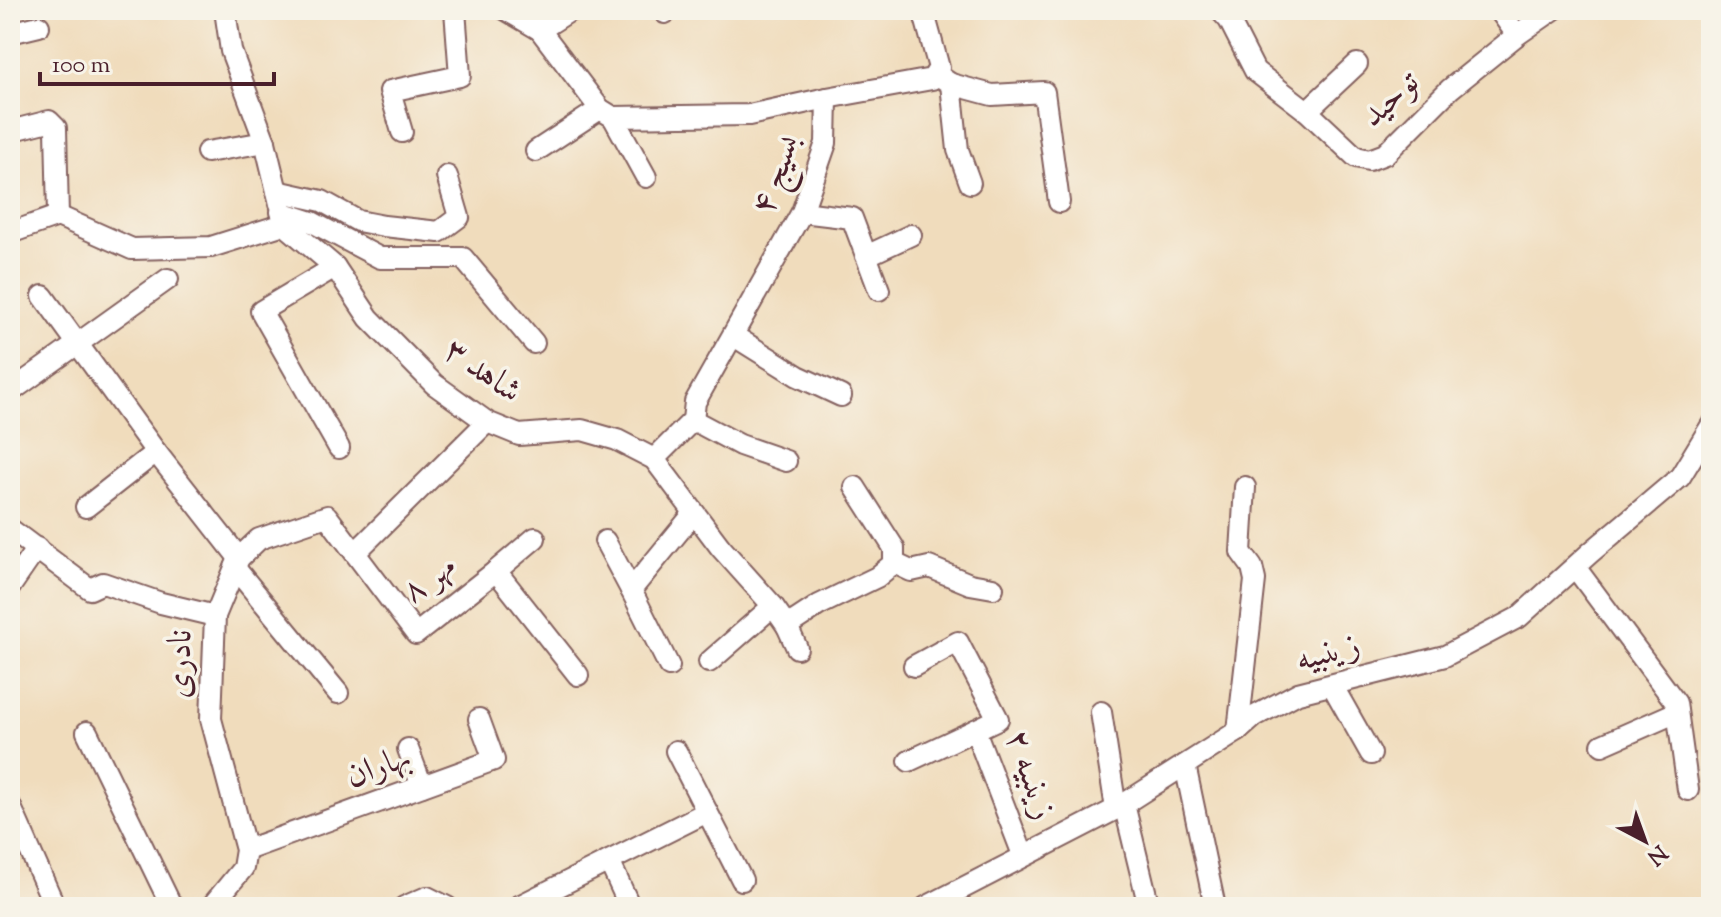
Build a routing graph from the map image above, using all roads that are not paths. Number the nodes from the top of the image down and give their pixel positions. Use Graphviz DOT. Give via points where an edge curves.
graph roads {
  1 [pos="225,10"];
  2 [pos="455,10"];
  3 [pos="506,10"];
  4 [pos="571,10"];
  5 [pos="930,10"];
  6 [pos="1220,10"];
  7 [pos="1499,10"];
  8 [pos="1553,10"];
  9 [pos="39,26"];
  10 [pos="540,30"];
  11 [pos="10,33"];
  12 [pos="1517,35"];
  13 [pos="1357,64"];
  14 [pos="943,79"];
  15 [pos="827,98"];
  16 [pos="1307,111"];
  17 [pos="607,113"];
  18 [pos="10,131"];
  19 [pos="402,132"];
  20 [pos="265,142"];
  21 [pos="536,151"];
  22 [pos="207,152"];
  23 [pos="447,176"];
  24 [pos="646,177"];
  25 [pos="970,183"];
  26 [pos="277,191"];
  27 [pos="1059,202"];
  28 [pos="802,212"];
  29 [pos="58,216"];
  30 [pos="282,218"];
  31 [pos="10,233"];
  32 [pos="911,235"];
  33 [pos="866,256"];
  34 [pos="335,267"];
  35 [pos="168,279"];
  36 [pos="879,290"];
  37 [pos="43,296"];
  38 [pos="734,336"];
  39 [pos="78,343"];
  40 [pos="534,343"];
  41 [pos="10,392"];
  42 [pos="841,396"];
  43 [pos="693,420"];
  44 [pos="487,422"];
  45 [pos="1711,426"];
  46 [pos="339,448"];
  47 [pos="156,452"];
  48 [pos="654,459"];
  49 [pos="786,461"];
  50 [pos="855,487"];
  51 [pos="1245,487"];
  52 [pos="86,507"];
  53 [pos="694,513"];
  54 [pos="10,529"];
  55 [pos="535,538"];
  56 [pos="605,541"];
  57 [pos="37,548"];
  58 [pos="356,552"];
  59 [pos="237,563"];
  60 [pos="894,563"];
  61 [pos="1575,567"];
  62 [pos="496,571"];
  63 [pos="10,587"];
  64 [pos="993,588"];
  65 [pos="631,590"];
  66 [pos="773,606"];
  67 [pos="215,616"];
  68 [pos="787,626"];
  69 [pos="797,648"];
  70 [pos="709,662"];
  71 [pos="669,666"];
  72 [pos="914,666"];
  73 [pos="578,675"];
  74 [pos="1332,685"];
  75 [pos="338,693"];
  76 [pos="1101,712"];
  77 [pos="1677,712"];
  78 [pos="479,719"];
  79 [pos="975,730"];
  80 [pos="1238,731"];
  81 [pos="87,732"];
  82 [pos="1602,745"];
  83 [pos="408,749"];
  84 [pos="676,751"];
  85 [pos="1371,754"];
  86 [pos="909,761"];
  87 [pos="1185,765"];
  88 [pos="422,786"];
  89 [pos="1688,790"];
  90 [pos="10,805"];
  91 [pos="1120,807"];
  92 [pos="707,812"];
  93 [pos="246,850"];
  94 [pos="1023,855"];
  95 [pos="609,861"];
  96 [pos="742,880"];
  97 [pos="55,907"];
  98 [pos="172,907"];
  99 [pos="211,907"];
  100 [pos="404,907"];
  101 [pos="447,907"];
  102 [pos="517,907"];
  103 [pos="630,907"];
  104 [pos="926,907"];
  105 [pos="1149,907"];
  106 [pos="1215,907"];
  1 -- 20 [label="street" via="231,51"];
  2 -- 19 [label="street" via="460,76 390,91"];
  3 -- 10 [label="street"];
  4 -- 10 [label="street"];
  5 -- 14 [label="street" via="925,17"];
  6 -- 16 [label="street, توحید" via="1255,71"];
  7 -- 12 [label="street"];
  8 -- 12 [label="street, توحید"];
  9 -- 11 [label="street"];
  10 -- 17 [label="street"];
  12 -- 16 [label="street, توحید" via="1450,89 1385,154 1369,160 1356,157"];
  13 -- 16 [label="street"];
  14 -- 15 [label="street"];
  14 -- 25 [label="street"];
  14 -- 27 [label="street" via="992,95 1044,92"];
  15 -- 17 [label="street, بسیج ۴" via="749,115"];
  15 -- 28 [label="street, بسیج ۴" via="826,143"];
  17 -- 21 [label="street"];
  17 -- 24 [label="street"];
  18 -- 29 [label="street" via="49,121 56,128"];
  20 -- 22 [label="street"];
  20 -- 26 [label="street"];
  23 -- 26 [label="street" via="459,217 439,232 358,221 322,201"];
  26 -- 30 [label="street"];
  28 -- 33 [label="street" via="852,218"];
  28 -- 38 [label="street, بسیج ۴"];
  29 -- 30 [label="street" via="132,249 211,247"];
  29 -- 31 [label="street"];
  30 -- 34 [label="street, شاهد ۳"];
  30 -- 40 [label="street" via="312,222 380,258 463,258"];
  32 -- 33 [label="street"];
  33 -- 36 [label="street"];
  34 -- 44 [label="street, شاهد ۳" via="369,318 434,384"];
  34 -- 46 [label="street" via="261,311"];
  35 -- 39 [label="street"];
  37 -- 39 [label="street"];
  38 -- 42 [label="street"];
  38 -- 43 [label="street, بسیج ۴" via="695,402"];
  39 -- 41 [label="street"];
  39 -- 47 [label="street"];
  43 -- 48 [label="street, بسیج ۴"];
  43 -- 49 [label="street"];
  44 -- 48 [label="street, شاهد ۳" via="519,435 582,430"];
  44 -- 58 [label="street"];
  45 -- 61 [label="street, زینبیه" via="1680,477"];
  47 -- 52 [label="street"];
  47 -- 59 [label="street"];
  48 -- 53 [label="street, شاهد ۳"];
  50 -- 60 [label="street" via="894,548"];
  51 -- 80 [label="street" via="1241,552 1255,580"];
  53 -- 65 [label="street"];
  53 -- 66 [label="street, شاهد ۳"];
  54 -- 57 [label="street"];
  55 -- 62 [label="street"];
  56 -- 65 [label="street"];
  57 -- 63 [label="street"];
  57 -- 67 [label="street" via="90,589 103,583"];
  58 -- 59 [label="street" via="327,516 259,539"];
  58 -- 62 [label="street, مهر ۸" via="416,634"];
  59 -- 67 [label="street, نادری"];
  59 -- 75 [label="street"];
  60 -- 64 [label="street" via="911,571 929,567"];
  60 -- 68 [label="street"];
  61 -- 74 [label="street, زینبیه" via="1519,617 1445,656"];
  61 -- 77 [label="street" via="1676,703"];
  62 -- 73 [label="street, مهر ۸"];
  65 -- 71 [label="street"];
  66 -- 68 [label="street, شاهد ۳"];
  66 -- 70 [label="street"];
  67 -- 93 [label="street, نادری" via="211,719"];
  68 -- 69 [label="street, شاهد ۳"];
  72 -- 79 [label="street, زینبیه ۲" via="958,642 998,719"];
  74 -- 80 [label="street, زینبیه" via="1298,693"];
  74 -- 85 [label="street"];
  76 -- 91 [label="street"];
  77 -- 82 [label="street"];
  77 -- 89 [label="street"];
  78 -- 88 [label="street, بهاران" via="494,760"];
  79 -- 86 [label="street"];
  79 -- 94 [label="street, زینبیه ۲"];
  80 -- 87 [label="street, زینبیه"];
  81 -- 98 [label="street"];
  83 -- 88 [label="street"];
  84 -- 92 [label="street"];
  87 -- 91 [label="street, زینبیه"];
  87 -- 106 [label="street"];
  88 -- 93 [label="street, بهاران"];
  90 -- 97 [label="street"];
  91 -- 94 [label="street, زینبیه"];
  91 -- 105 [label="street"];
  92 -- 95 [label="street"];
  92 -- 96 [label="street"];
  93 -- 99 [label="street" via="243,868"];
  94 -- 104 [label="street, زینبیه"];
  95 -- 102 [label="street"];
  95 -- 103 [label="street"];
  100 -- 101 [label="street" via="427,897"];
}
